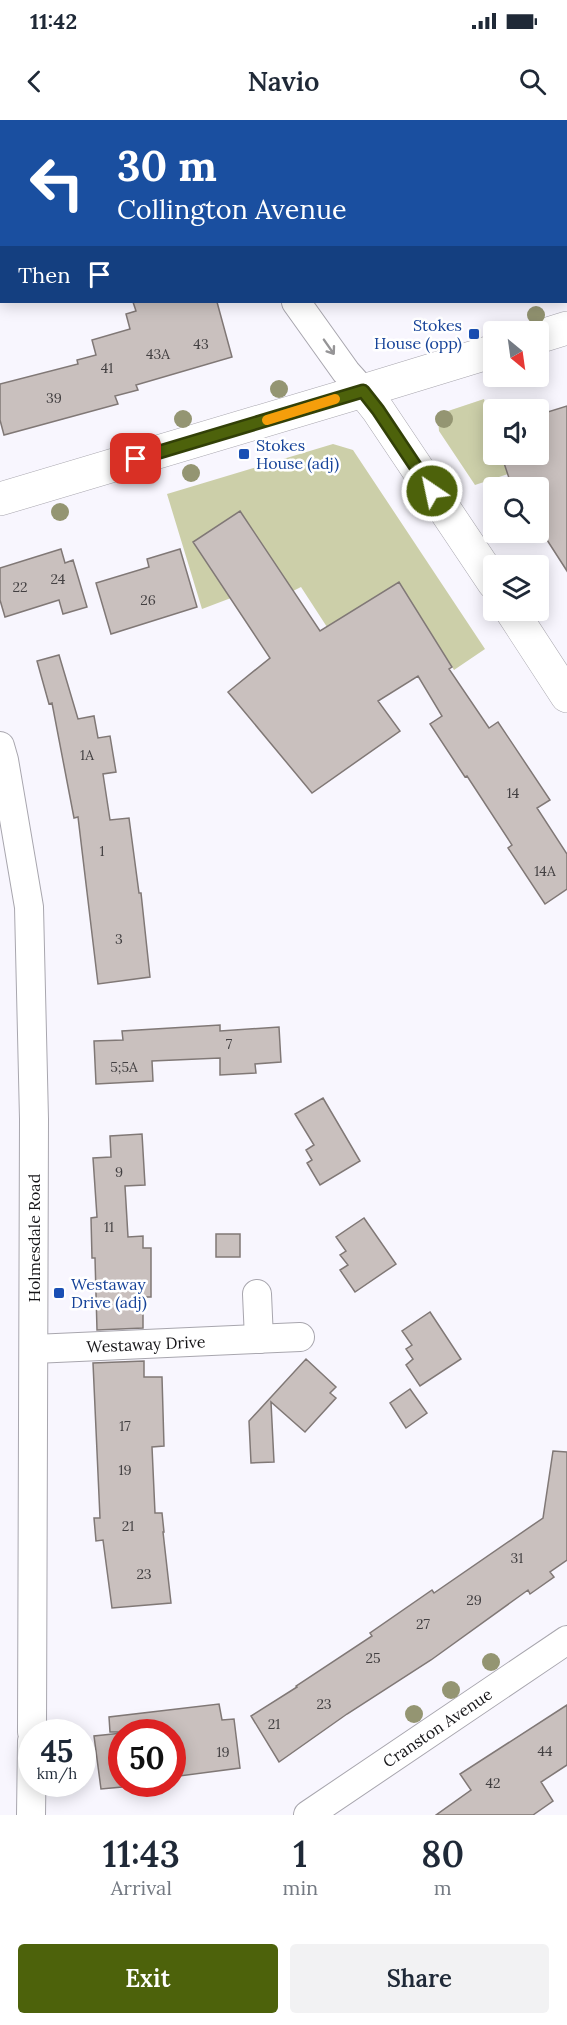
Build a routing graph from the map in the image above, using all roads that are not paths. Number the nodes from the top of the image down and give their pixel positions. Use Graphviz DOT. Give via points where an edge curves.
graph roads {
  1 [pos="297,303"];
  2 [pos="567,328"];
  3 [pos="549,334"];
  4 [pos="483,354"];
  5 [pos="363,391"];
  6 [pos="0,499"];
  7 [pos="483,567"];
  8 [pos="519,621"];
  9 [pos="567,696"];
  10 [pos="0,746"];
  11 [pos="257,1294"];
  12 [pos="300,1337"];
  13 [pos="259,1339"];
  14 [pos="34,1349"];
  15 [pos="567,1640"];
  16 [pos="32,1719"];
  17 [pos="31,1797"];
  18 [pos="31,1815"];
  19 [pos="308,1815"];
  1 -- 5 [label="street, one-way"];
  2 -- 3 [label="main road"];
  4 -- 5 [label="main road"];
  5 -- 6 [label="main road"];
  5 -- 7 [label="main road"];
  8 -- 9 [label="main road"];
  10 -- 14 [label="street, Holmesdale Road" via="28,907"];
  11 -- 13 [label="street"];
  12 -- 13 [label="street, Westaway Drive"];
  13 -- 14 [label="street, Westaway Drive"];
  14 -- 16 [label="street, Holmesdale Road"];
  15 -- 19 [label="street, Cranston Avenue"];
  17 -- 18 [label="street"];
}
